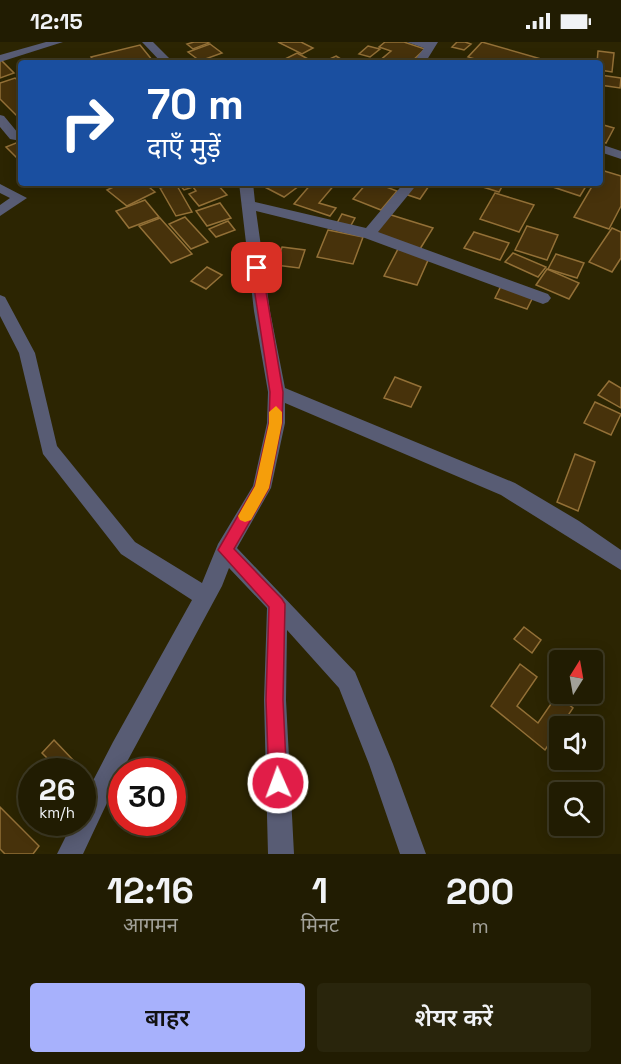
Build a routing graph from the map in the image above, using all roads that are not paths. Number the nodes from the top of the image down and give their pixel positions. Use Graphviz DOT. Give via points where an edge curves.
graph roads {
  1 [pos="58,42"];
  2 [pos="147,42"];
  3 [pos="412,42"];
  4 [pos="431,44"];
  5 [pos="0,59"];
  6 [pos="165,60"];
  7 [pos="421,60"];
  8 [pos="0,120"];
  9 [pos="18,137"];
  10 [pos="603,149"];
  11 [pos="621,155"];
  12 [pos="246,186"];
  13 [pos="409,186"];
  14 [pos="0,188"];
  15 [pos="249,205"];
  16 [pos="0,212"];
  17 [pos="369,234"];
  18 [pos="543,298"];
  19 [pos="0,301"];
  20 [pos="276,392"];
  21 [pos="225,550"];
  22 [pos="621,561"];
  23 [pos="205,596"];
  24 [pos="277,604"];
  25 [pos="70,854"];
  26 [pos="281,854"];
  27 [pos="413,854"];
  1 -- 5 [label="street"];
  2 -- 6 [label="street"];
  3 -- 4 [label="street"];
  4 -- 7 [label="street"];
  8 -- 9 [label="street"];
  10 -- 11 [label="street"];
  12 -- 15 [label="street"];
  13 -- 17 [label="street"];
  14 -- 16 [label="street" via="20,198"];
  15 -- 17 [label="street"];
  15 -- 20 [label="street"];
  17 -- 18 [label="street"];
  19 -- 23 [label="street" via="27,353 49,449 128,548"];
  20 -- 21 [label="street" via="276,423 262,488"];
  20 -- 22 [label="street" via="508,489"];
  21 -- 23 [label="street" via="216,579"];
  21 -- 24 [label="street"];
  23 -- 25 [label="street" via="121,750"];
  24 -- 26 [label="street" via="275,700"];
  24 -- 27 [label="street" via="347,680"];
}
